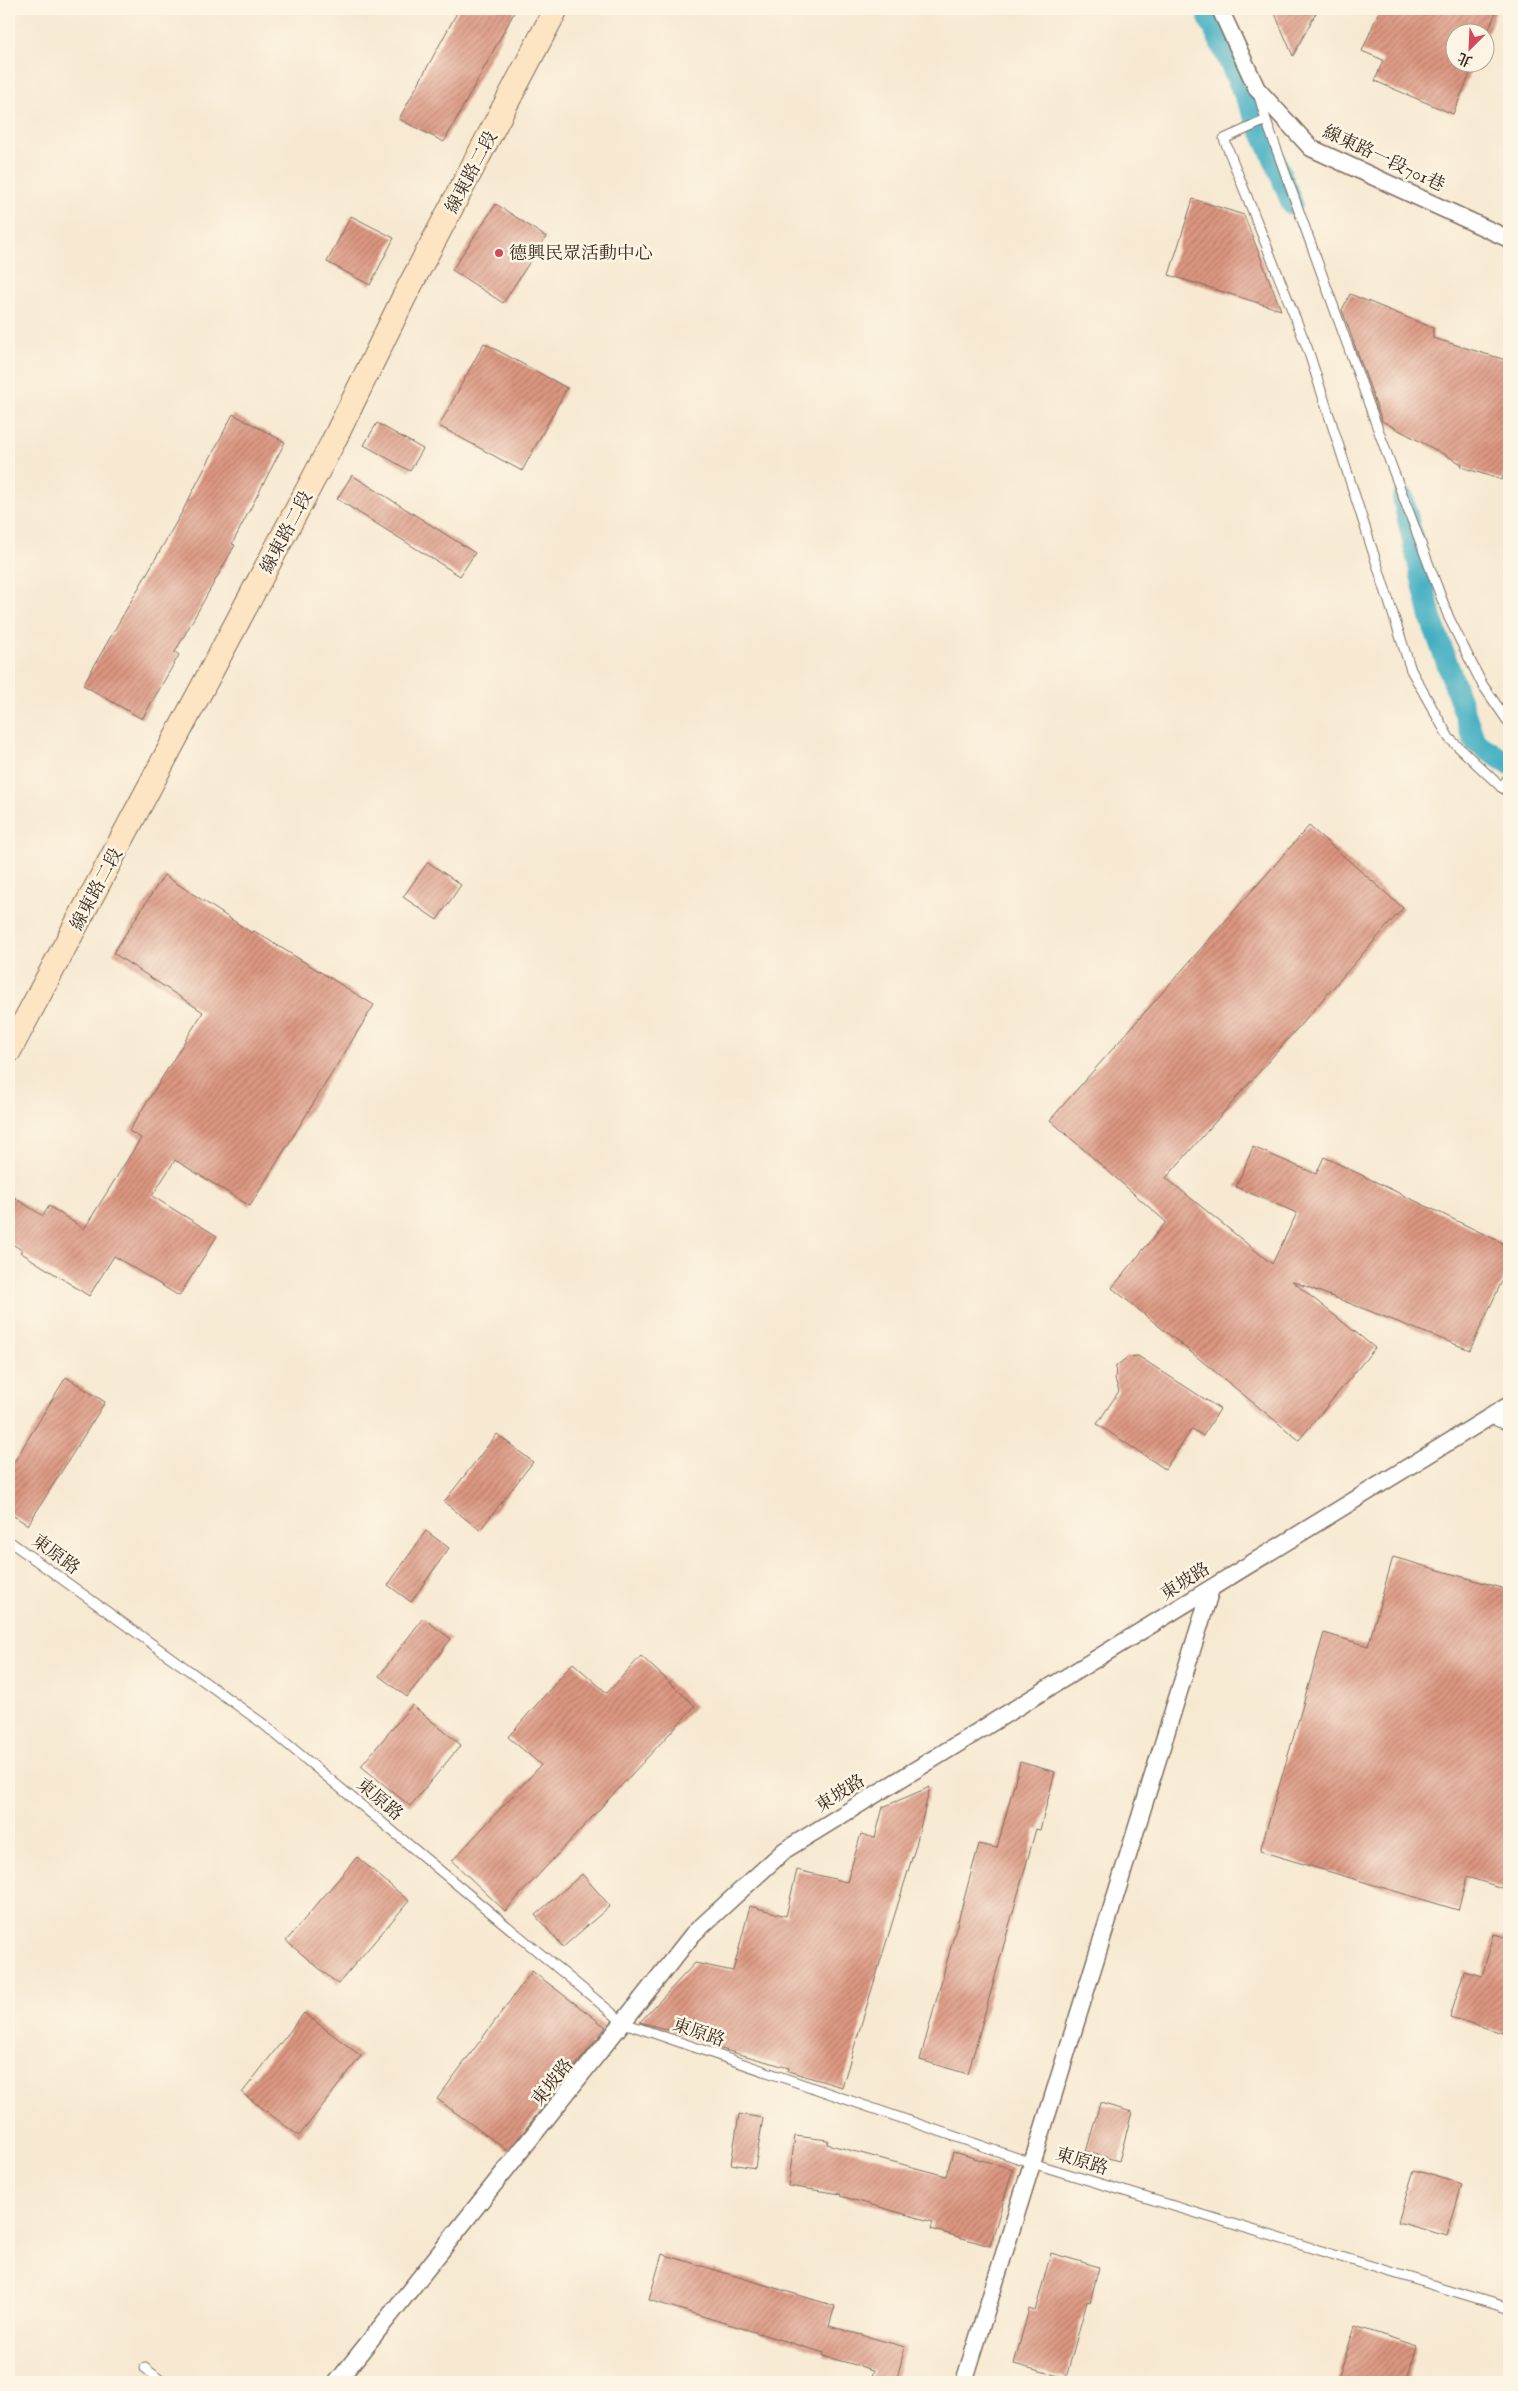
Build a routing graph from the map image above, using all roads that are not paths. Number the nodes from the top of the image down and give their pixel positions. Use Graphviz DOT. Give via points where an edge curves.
graph roads {
  1 [pos="556,9"];
  2 [pos="1220,9"];
  3 [pos="1257,88"];
  4 [pos="1266,120"];
  5 [pos="1509,239"];
  6 [pos="1509,723"];
  7 [pos="1509,777"];
  8 [pos="1505,789"];
  9 [pos="9,1051"];
  10 [pos="1509,1405"];
  11 [pos="1488,1418"];
  12 [pos="1509,1426"];
  13 [pos="9,1541"];
  14 [pos="1211,1589"];
  15 [pos="624,2023"];
  16 [pos="1032,2163"];
  17 [pos="1509,2308"];
  18 [pos="145,2368"];
  19 [pos="346,2380"];
  20 [pos="164,2382"];
  21 [pos="964,2382"];
  1 -- 9 [label="main road, 線東路二段" via="404,297 332,444"];
  2 -- 3 [label="street, 線東路一段701巷"];
  3 -- 4 [label="lane"];
  3 -- 5 [label="street, 線東路一段701巷" via="1311,148"];
  4 -- 6 [label="lane" via="1386,454 1449,618 1482,684"];
  4 -- 8 [label="lane" via="1224,139 1308,350 1411,670 1449,738"];
  7 -- 8 [label="lane"];
  10 -- 11 [label="street, 東坡路"];
  11 -- 12 [label="lane"];
  11 -- 14 [label="street, 東坡路"];
  13 -- 15 [label="lane, 東原路" via="262,1723"];
  14 -- 15 [label="street, 東坡路" via="785,1850 693,1934"];
  14 -- 16 [label="street"];
  15 -- 16 [label="lane, 東原路"];
  15 -- 19 [label="street, 東坡路"];
  16 -- 17 [label="lane, 東原路"];
  16 -- 21 [label="street"];
  18 -- 20 [label="lane"];
}
